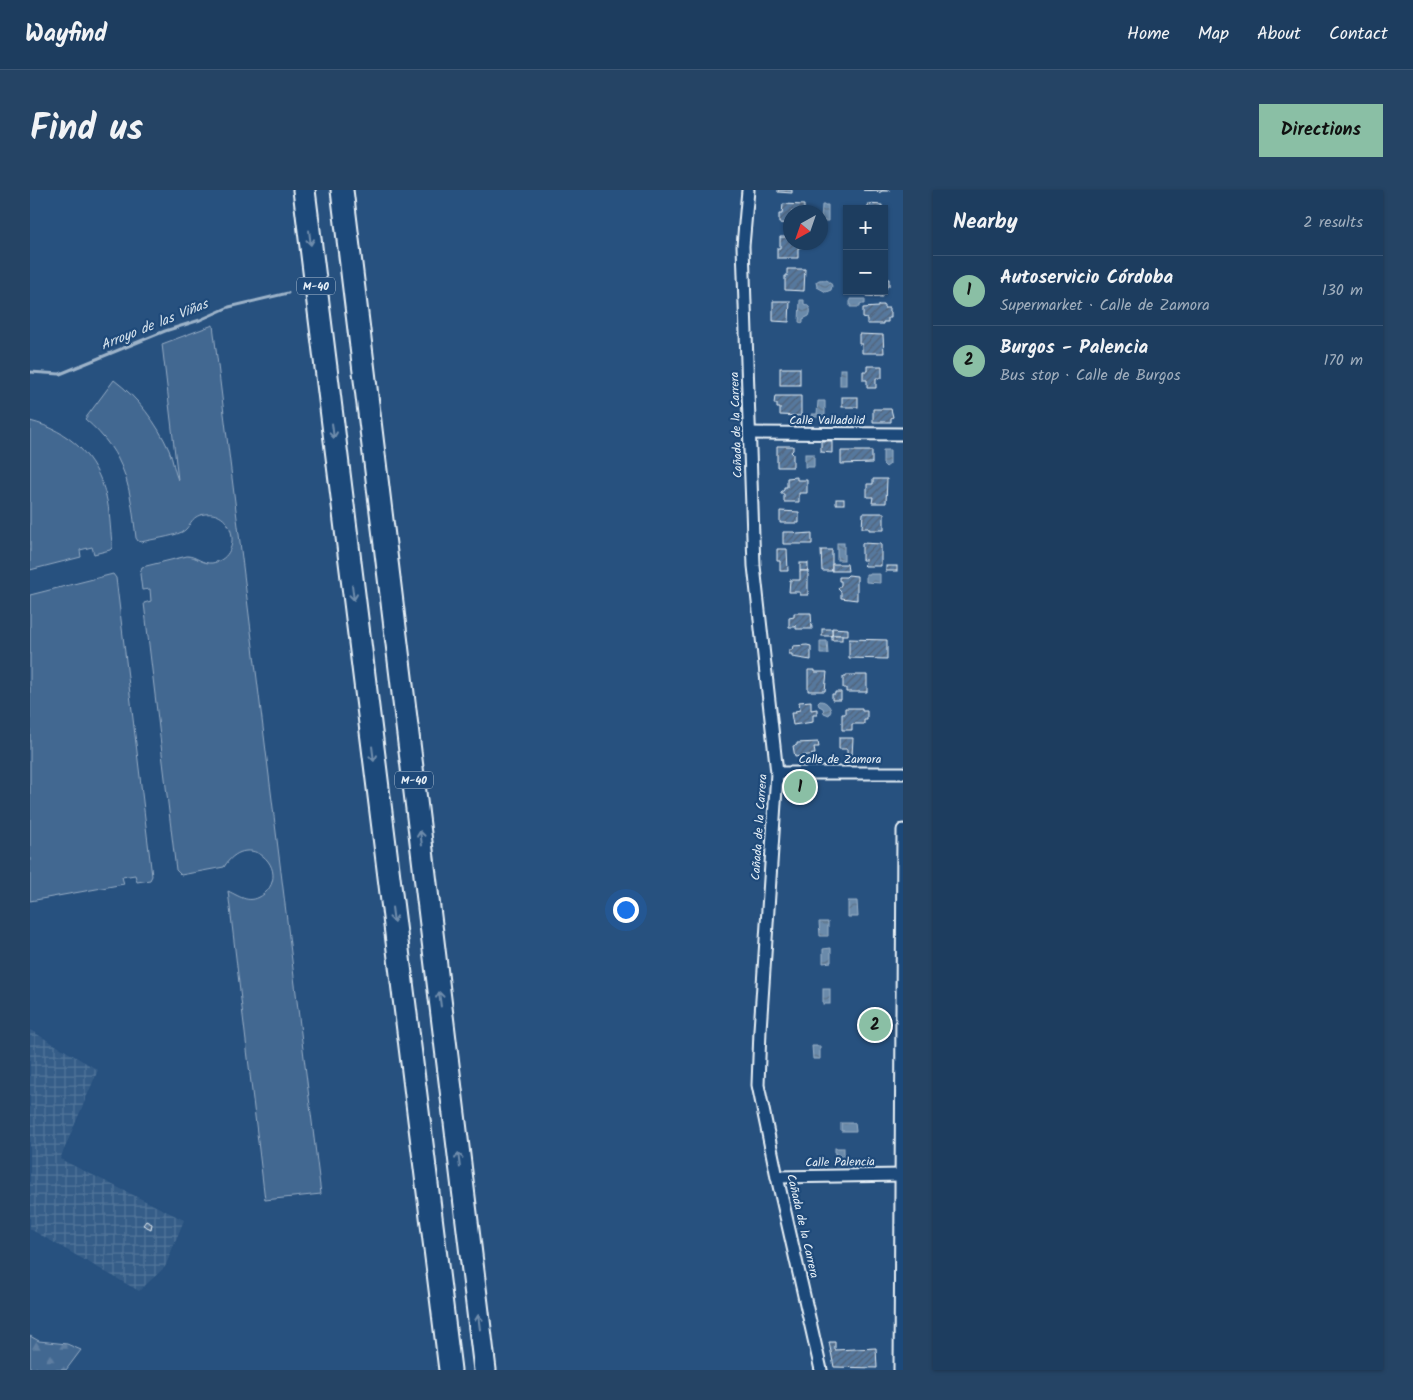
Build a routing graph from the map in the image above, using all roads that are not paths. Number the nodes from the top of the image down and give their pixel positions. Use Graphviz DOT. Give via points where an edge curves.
graph roads {
  1 [pos="304,190"];
  2 [pos="342,190"];
  3 [pos="748,190"];
  4 [pos="750,433"];
  5 [pos="903,434"];
  6 [pos="777,773"];
  7 [pos="903,774"];
  8 [pos="903,830"];
  9 [pos="902,1175"];
  10 [pos="777,1177"];
  11 [pos="443,1321"];
  12 [pos="439,1370"];
  13 [pos="450,1370"];
  14 [pos="485,1370"];
  15 [pos="821,1370"];
  16 [pos="900,1370"];
  1 -- 11 [label="highway, M-40, one-way"];
  14 -- 2 [label="highway, M-40, one-way"];
  3 -- 4 [label="street, Cañada de la Carrera" via="742,246"];
  4 -- 5 [label="street, Calle Valladolid"];
  4 -- 6 [label="street, Cañada de la Carrera" via="754,566"];
  6 -- 7 [label="street, Calle de Zamora"];
  6 -- 10 [label="street, Cañada de la Carrera" via="758,1085"];
  8 -- 9 [label="street"];
  9 -- 10 [label="street, Calle Palencia"];
  9 -- 16 [label="street"];
  10 -- 15 [label="street, Cañada de la Carrera"];
  11 -- 12 [label="highway" via="437,1346"];
  11 -- 13 [label="highway, M-40"];
}
